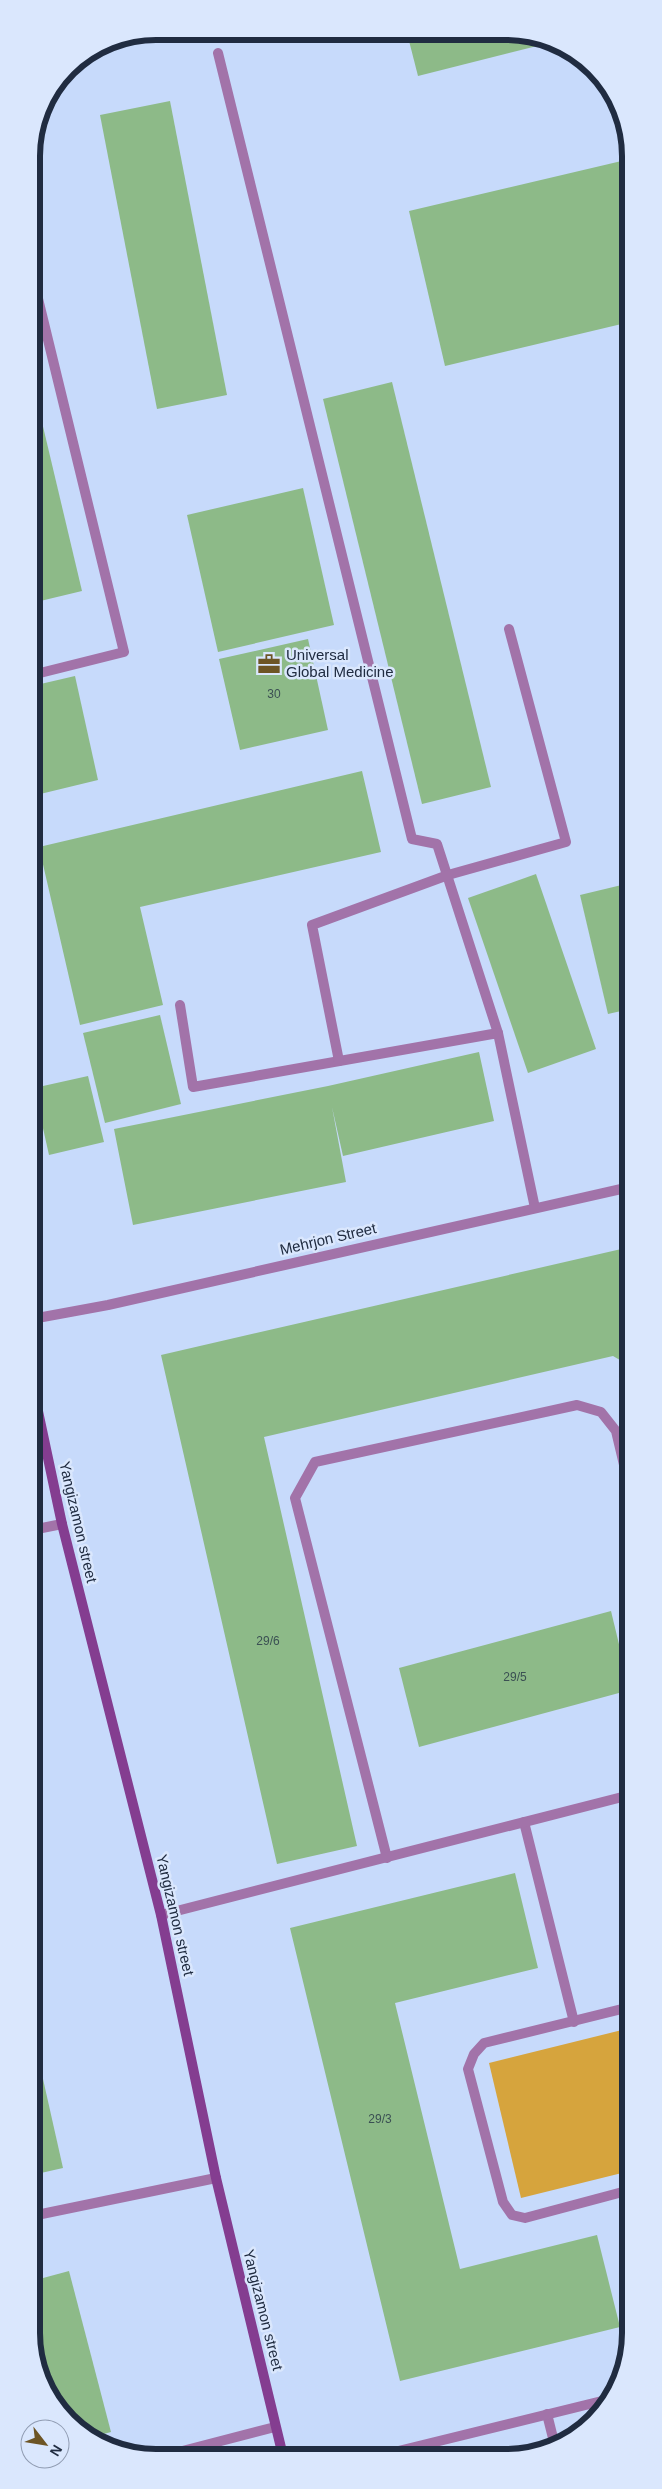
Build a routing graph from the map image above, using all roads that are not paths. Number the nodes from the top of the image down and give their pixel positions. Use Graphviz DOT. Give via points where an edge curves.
graph roads {
  1 [pos="218,52"];
  2 [pos="40,307"];
  3 [pos="509,629"];
  4 [pos="40,673"];
  5 [pos="448,875"];
  6 [pos="180,1005"];
  7 [pos="498,1033"];
  8 [pos="339,1061"];
  9 [pos="622,1189"];
  10 [pos="535,1208"];
  11 [pos="40,1318"];
  12 [pos="40,1421"];
  13 [pos="622,1456"];
  14 [pos="62,1524"];
  15 [pos="40,1528"];
  16 [pos="622,1797"];
  17 [pos="524,1822"];
  18 [pos="387,1858"];
  19 [pos="162,1915"];
  20 [pos="622,2010"];
  21 [pos="574,2022"];
  22 [pos="216,2178"];
  23 [pos="622,2192"];
  24 [pos="40,2214"];
  25 [pos="598,2402"];
  26 [pos="547,2414"];
  27 [pos="276,2427"];
  28 [pos="553,2439"];
  29 [pos="190,2449"];
  30 [pos="281,2449"];
  31 [pos="406,2449"];
  1 -- 5 [label="street" via="412,840 437,844"];
  2 -- 4 [label="street" via="124,652"];
  3 -- 5 [label="street" via="566,842"];
  5 -- 7 [label="street"];
  5 -- 8 [label="street" via="312,925"];
  6 -- 8 [label="street" via="193,1087"];
  7 -- 8 [label="street"];
  7 -- 10 [label="street"];
  9 -- 10 [label="street, Mehrjon Street"];
  10 -- 11 [label="street, Mehrjon Street"];
  12 -- 14 [label="main road, Yangizamon street"];
  13 -- 18 [label="street" via="616,1431 601,1412 577,1405 315,1462 295,1498"];
  14 -- 15 [label="street"];
  14 -- 19 [label="main road, Yangizamon street"];
  16 -- 17 [label="street"];
  17 -- 18 [label="street"];
  17 -- 21 [label="street"];
  18 -- 19 [label="street"];
  19 -- 22 [label="main road, Yangizamon street"];
  20 -- 21 [label="street"];
  21 -- 23 [label="street" via="484,2043 474,2054 468,2069 503,2202 512,2215 525,2218"];
  22 -- 24 [label="street"];
  22 -- 27 [label="main road, Yangizamon street"];
  25 -- 26 [label="street"];
  26 -- 28 [label="street"];
  26 -- 31 [label="street"];
  27 -- 29 [label="street"];
  27 -- 30 [label="main road, Yangizamon street"];
}
